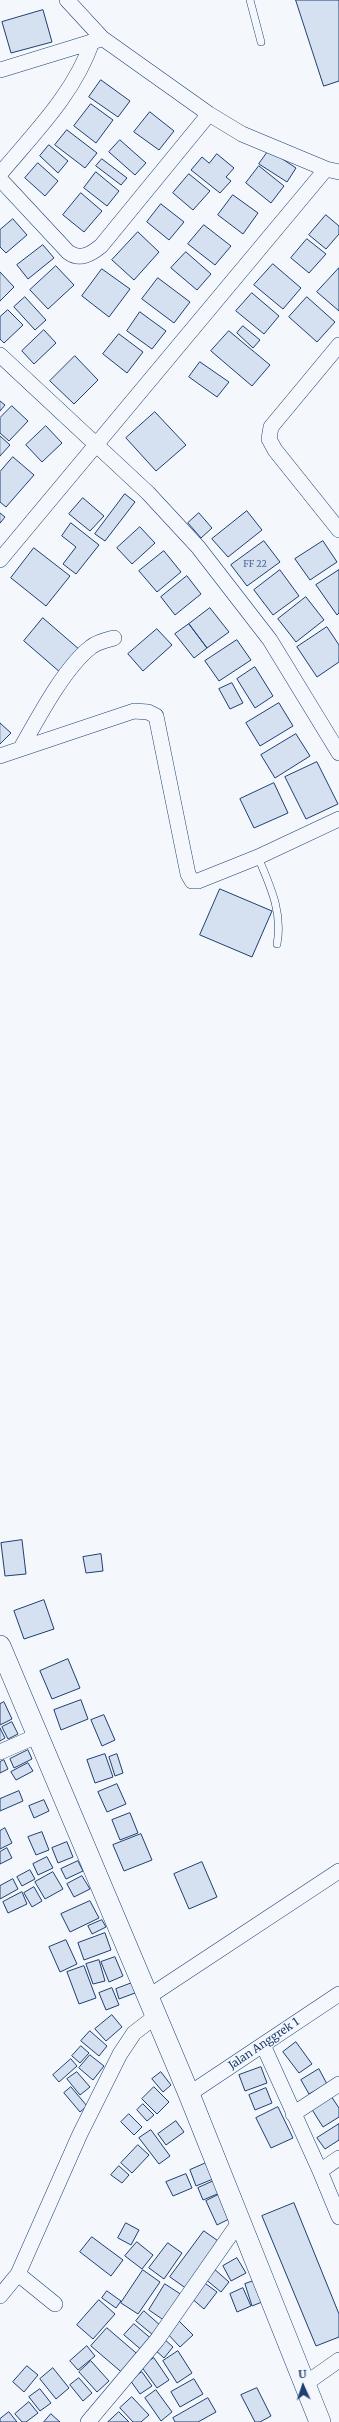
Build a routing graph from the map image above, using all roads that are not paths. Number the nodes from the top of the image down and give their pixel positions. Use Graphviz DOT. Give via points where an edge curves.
graph roads {
  1 [pos="67,0"];
  2 [pos="250,0"];
  3 [pos="97,40"];
  4 [pos="261,42"];
  5 [pos="0,70"];
  6 [pos="209,114"];
  7 [pos="333,170"];
  8 [pos="0,174"];
  9 [pos="0,179"];
  10 [pos="339,345"];
  11 [pos="0,355"];
  12 [pos="95,445"];
  13 [pos="339,530"];
  14 [pos="0,560"];
  15 [pos="114,638"];
  16 [pos="21,748"];
  17 [pos="339,753"];
  18 [pos="0,756"];
  19 [pos="339,819"];
  20 [pos="258,857"];
  21 [pos="278,944"];
  22 [pos="0,1646"];
  23 [pos="39,1735"];
  24 [pos="0,1752"];
  25 [pos="339,1870"];
  26 [pos="339,1994"];
  27 [pos="148,1997"];
  28 [pos="156,2016"];
  29 [pos="263,2045"];
  30 [pos="339,2084"];
  31 [pos="189,2094"];
  32 [pos="293,2114"];
  33 [pos="339,2158"];
  34 [pos="320,2171"];
  35 [pos="339,2217"];
  36 [pos="240,2221"];
  37 [pos="18,2274"];
  38 [pos="0,2296"];
  39 [pos="51,2301"];
  40 [pos="339,2360"];
  41 [pos="305,2384"];
  42 [pos="88,2422"];
  43 [pos="320,2422"];
  1 -- 3 [label="street"];
  2 -- 4 [label="lane"];
  3 -- 5 [label="street"];
  3 -- 6 [label="street"];
  3 -- 8 [label="street" via="66,93"];
  6 -- 7 [label="street" via="242,134"];
  6 -- 9 [label="street" via="101,246 85,256 73,256 68,252"];
  7 -- 12 [label="street"];
  10 -- 13 [label="street" via="271,427 269,439"];
  11 -- 12 [label="street"];
  12 -- 14 [label="street"];
  12 -- 17 [label="street" via="148,493 198,546 298,682"];
  15 -- 16 [label="street" via="91,647 74,665 47,703"];
  16 -- 18 [label="street"];
  16 -- 20 [label="street" via="134,711 148,712 156,716 188,874 192,881 198,881"];
  19 -- 20 [label="street"];
  20 -- 21 [label="lane" via="277,906"];
  22 -- 23 [label="street"];
  23 -- 24 [label="street"];
  23 -- 27 [label="street"];
  25 -- 27 [label="street"];
  26 -- 29 [label="street, Jalan Anggrek 1"];
  27 -- 28 [label="street"];
  28 -- 31 [label="street"];
  28 -- 37 [label="street" via="134,2033 120,2054 80,2134"];
  29 -- 31 [label="street, Jalan Anggrek 1"];
  29 -- 32 [label="street"];
  30 -- 32 [label="street"];
  31 -- 36 [label="street"];
  32 -- 34 [label="street"];
  33 -- 34 [label="street"];
  34 -- 35 [label="street"];
  36 -- 41 [label="street"];
  36 -- 42 [label="street" via="157,2340"];
  37 -- 38 [label="street"];
  37 -- 39 [label="street"];
  40 -- 41 [label="street"];
  41 -- 43 [label="street"];
}
